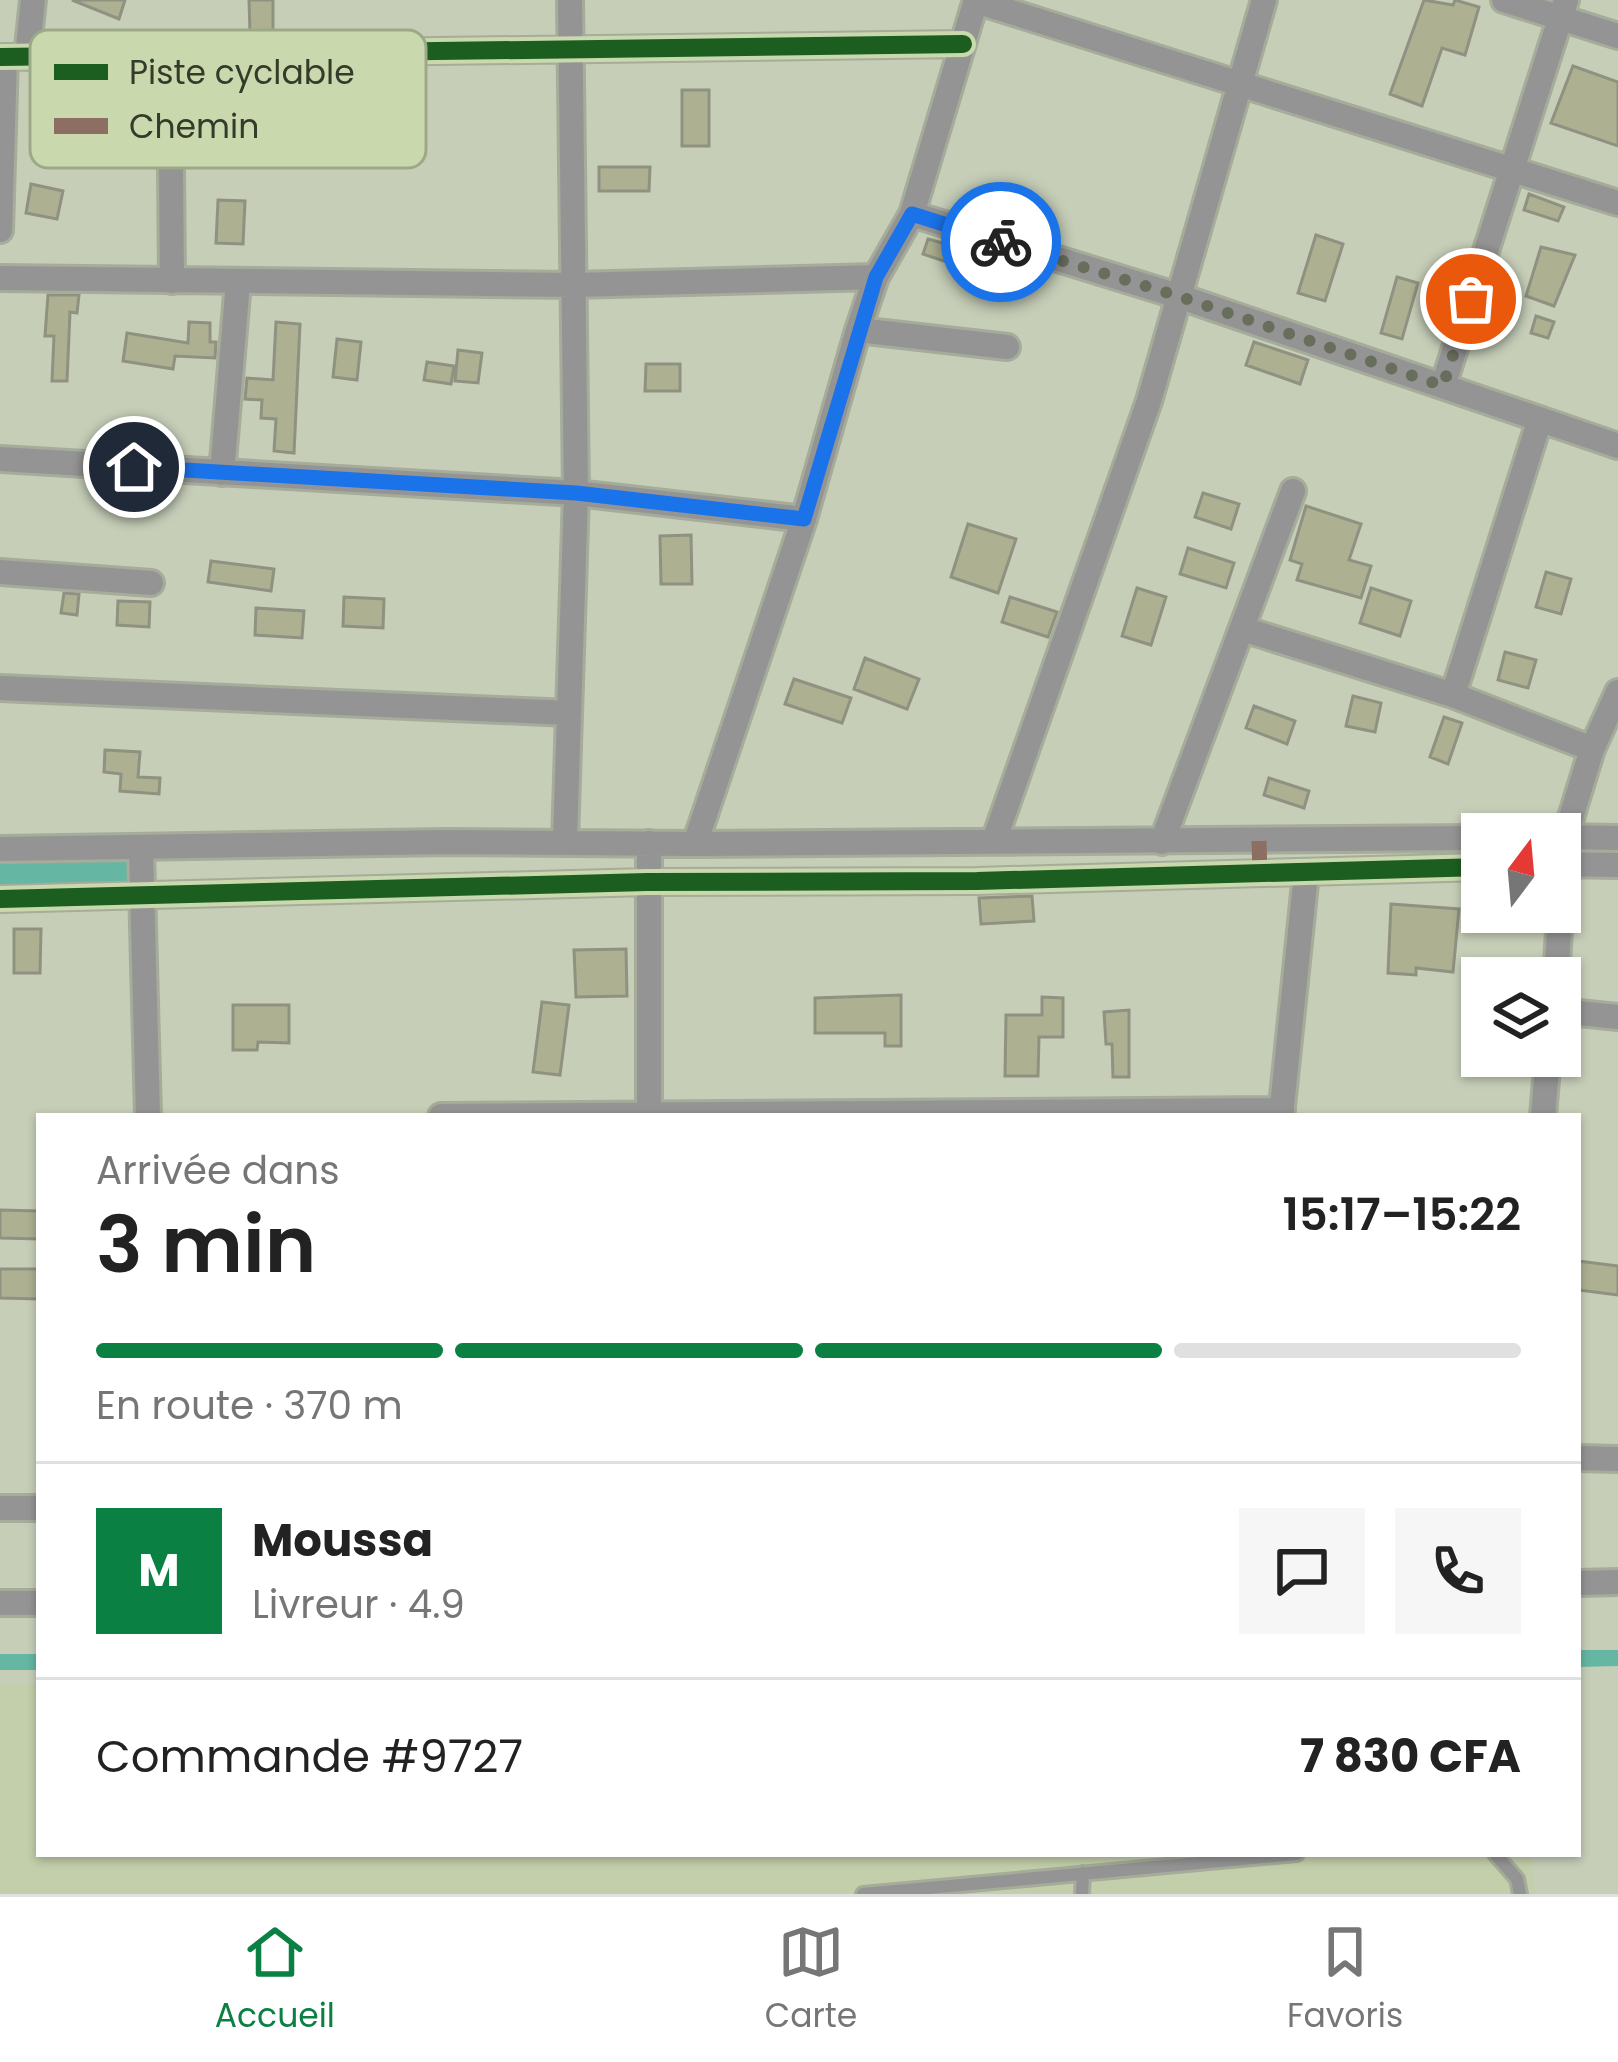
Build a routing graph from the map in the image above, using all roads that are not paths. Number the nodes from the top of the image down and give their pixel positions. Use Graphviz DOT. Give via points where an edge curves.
graph roads {
  1 [pos="33,0"];
  2 [pos="570,0"];
  3 [pos="1264,0"];
  4 [pos="1504,0"];
  5 [pos="976,1"];
  6 [pos="1563,8"];
  7 [pos="1618,36"];
  8 [pos="963,44"];
  9 [pos="571,49"];
  10 [pos="426,52"];
  11 [pos="11,57"];
  12 [pos="1240,82"];
  13 [pos="171,168"];
  14 [pos="1513,169"];
  15 [pos="1618,203"];
  16 [pos="912,214"];
  17 [pos="0,230"];
  18 [pos="876,277"];
  19 [pos="0,278"];
  20 [pos="172,281"];
  21 [pos="238,282"];
  22 [pos="574,285"];
  23 [pos="1178,296"];
  24 [pos="858,330"];
  25 [pos="1007,347"];
  26 [pos="1443,386"];
  27 [pos="1540,419"];
  28 [pos="1618,446"];
  29 [pos="0,459"];
  30 [pos="222,473"];
  31 [pos="1293,491"];
  32 [pos="576,493"];
  33 [pos="804,519"];
  34 [pos="0,572"];
  35 [pos="151,583"];
  36 [pos="1244,629"];
  37 [pos="0,688"];
  38 [pos="1618,692"];
  39 [pos="1453,695"];
  40 [pos="568,713"];
  41 [pos="1592,749"];
  42 [pos="1571,813"];
  43 [pos="1581,837"];
  44 [pos="1461,838"];
  45 [pos="1618,838"];
  46 [pos="565,841"];
  47 [pos="994,841"];
  48 [pos="1162,842"];
  49 [pos="649,843"];
  50 [pos="695,844"];
  51 [pos="0,849"];
  52 [pos="1581,864"];
  53 [pos="1618,865"];
  54 [pos="1461,868"];
  55 [pos="142,872"];
  56 [pos="1306,874"];
  57 [pos="647,882"];
  58 [pos="0,899"];
  59 [pos="1581,1013"];
  60 [pos="1618,1017"];
  61 [pos="1547,1077"];
  62 [pos="148,1113"];
  63 [pos="649,1113"];
  64 [pos="1281,1113"];
  65 [pos="1543,1113"];
  66 [pos="1581,1458"];
  67 [pos="1618,1459"];
  68 [pos="0,1508"];
  69 [pos="36,1508"];
  70 [pos="1618,1582"];
  71 [pos="1581,1583"];
  72 [pos="36,1603"];
  73 [pos="0,1604"];
  74 [pos="1263,1857"];
  75 [pos="1498,1857"];
  76 [pos="1083,1873"];
  77 [pos="863,1894"];
  78 [pos="1082,1894"];
  79 [pos="1520,1894"];
  1 -- 11 [label="street"];
  2 -- 9 [label="street"];
  3 -- 12 [label="street"];
  4 -- 6 [label="street"];
  5 -- 8 [label="street"];
  5 -- 12 [label="street"];
  6 -- 7 [label="street"];
  6 -- 14 [label="street"];
  8 -- 9 [label="street"];
  8 -- 16 [label="street"];
  9 -- 10 [label="street"];
  9 -- 22 [label="street"];
  11 -- 17 [label="street"];
  12 -- 14 [label="street"];
  12 -- 23 [label="street"];
  13 -- 20 [label="street"];
  14 -- 15 [label="street"];
  14 -- 26 [label="street"];
  16 -- 18 [label="street"];
  16 -- 23 [label="street"];
  18 -- 22 [label="street"];
  18 -- 24 [label="street"];
  19 -- 20 [label="street"];
  20 -- 21 [label="street"];
  21 -- 22 [label="street"];
  21 -- 30 [label="street"];
  22 -- 32 [label="street"];
  23 -- 26 [label="street"];
  23 -- 47 [label="street" via="1149,401"];
  24 -- 25 [label="street"];
  24 -- 33 [label="street"];
  26 -- 27 [label="street"];
  27 -- 28 [label="street"];
  27 -- 39 [label="street"];
  29 -- 30 [label="street"];
  30 -- 32 [label="street"];
  31 -- 36 [label="street"];
  32 -- 33 [label="street"];
  32 -- 40 [label="street"];
  33 -- 50 [label="street"];
  34 -- 35 [label="street"];
  36 -- 39 [label="street"];
  36 -- 48 [label="street"];
  37 -- 40 [label="street"];
  38 -- 41 [label="street"];
  39 -- 41 [label="street"];
  40 -- 46 [label="street"];
  41 -- 42 [label="street"];
  43 -- 45 [label="street"];
  44 -- 48 [label="street"];
  46 -- 49 [label="street"];
  46 -- 55 [label="street"];
  47 -- 48 [label="street"];
  47 -- 50 [label="street"];
  49 -- 50 [label="street"];
  49 -- 57 [label="street"];
  51 -- 55 [label="street"];
  52 -- 53 [label="street"];
  54 -- 56 [label="street"];
  55 -- 57 [label="street"];
  55 -- 58 [label="street"];
  55 -- 62 [label="street"];
  56 -- 57 [label="street"];
  56 -- 64 [label="street"];
  57 -- 63 [label="street"];
  59 -- 60 [label="street"];
  61 -- 65 [label="street"];
  66 -- 67 [label="street"];
  68 -- 69 [label="street"];
  70 -- 71 [label="street"];
  72 -- 73 [label="street"];
  74 -- 76 [label="lane"];
  75 -- 79 [label="lane"];
  76 -- 77 [label="lane"];
  76 -- 78 [label="lane"];
}
